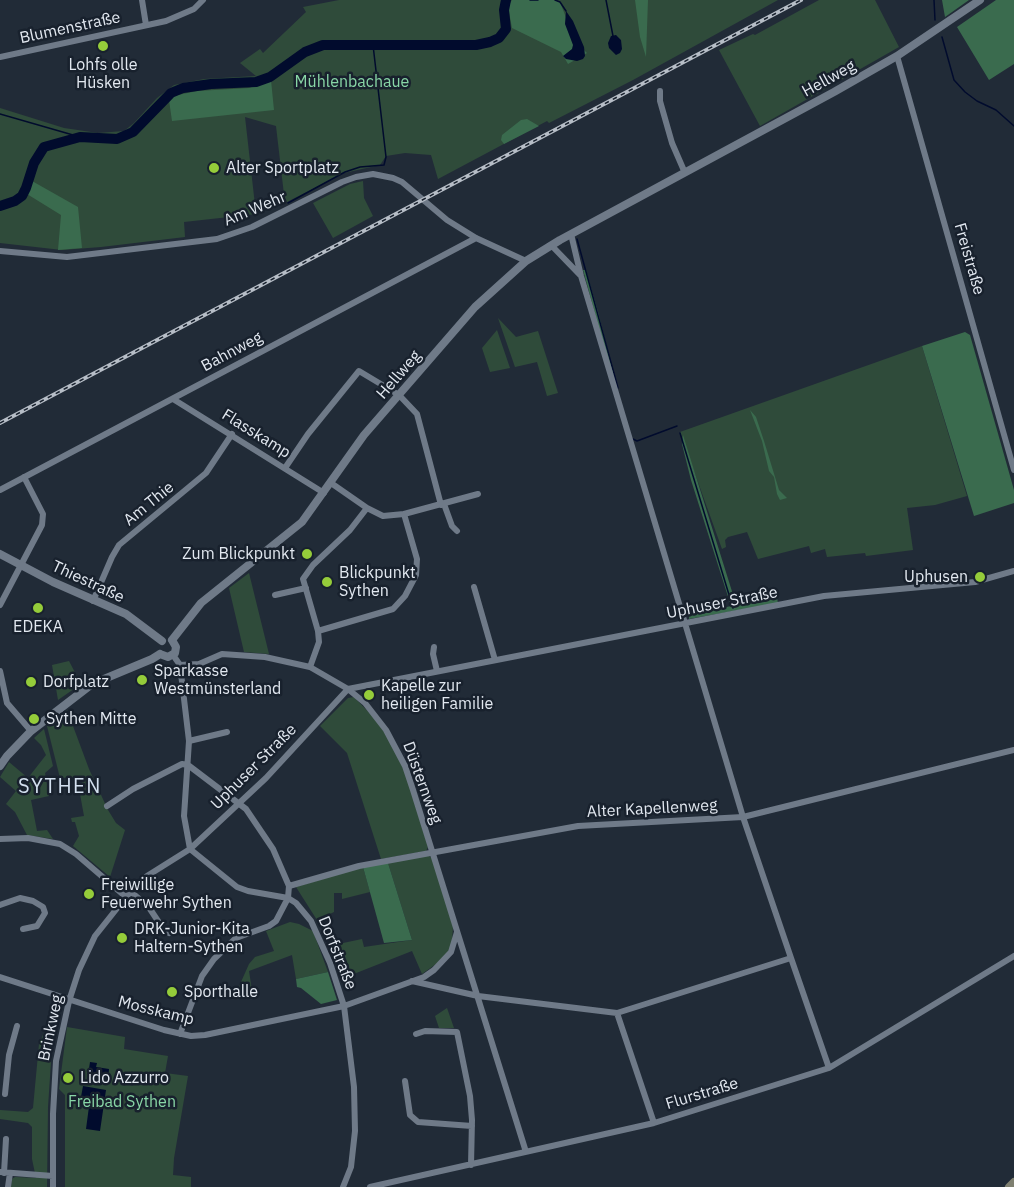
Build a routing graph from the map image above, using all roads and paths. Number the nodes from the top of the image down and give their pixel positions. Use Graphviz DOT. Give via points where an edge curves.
graph roads {
  1 [pos="142,0"];
  2 [pos="203,0"];
  3 [pos="980,0"];
  4 [pos="146,25"];
  5 [pos="897,56"];
  6 [pos="0,57"];
  7 [pos="660,91"];
  8 [pos="685,173"];
  9 [pos="571,234"];
  10 [pos="476,238"];
  11 [pos="550,245"];
  12 [pos="0,250"];
  13 [pos="526,261"];
  14 [pos="581,276"];
  15 [pos="399,395"];
  16 [pos="173,399"];
  17 [pos="232,434"];
  18 [pos="285,468"];
  19 [pos="1014,470"];
  20 [pos="24,477"];
  21 [pos="331,483"];
  22 [pos="0,490"];
  23 [pos="324,493"];
  24 [pos="478,494"];
  25 [pos="443,504"];
  26 [pos="368,508"];
  27 [pos="404,514"];
  28 [pos="457,531"];
  29 [pos="0,554"];
  30 [pos="22,566"];
  31 [pos="1014,572"];
  32 [pos="474,587"];
  33 [pos="306,588"];
  34 [pos="275,595"];
  35 [pos="93,601"];
  36 [pos="0,605"];
  37 [pos="686,624"];
  38 [pos="318,631"];
  39 [pos="172,640"];
  40 [pos="162,641"];
  41 [pos="434,647"];
  42 [pos="160,654"];
  43 [pos="173,655"];
  44 [pos="495,660"];
  45 [pos="180,665"];
  46 [pos="310,667"];
  47 [pos="0,671"];
  48 [pos="437,671"];
  49 [pos="348,689"];
  50 [pos="4,703"];
  51 [pos="31,731"];
  52 [pos="227,732"];
  53 [pos="189,741"];
  54 [pos="1014,750"];
  55 [pos="188,765"];
  56 [pos="0,766"];
  57 [pos="239,804"];
  58 [pos="107,806"];
  59 [pos="743,817"];
  60 [pos="0,839"];
  61 [pos="190,849"];
  62 [pos="432,853"];
  63 [pos="289,886"];
  64 [pos="131,892"];
  65 [pos="126,897"];
  66 [pos="288,898"];
  67 [pos="0,905"];
  68 [pos="23,929"];
  69 [pos="457,931"];
  70 [pos="169,933"];
  71 [pos="1014,956"];
  72 [pos="791,958"];
  73 [pos="0,977"];
  74 [pos="411,981"];
  75 [pos="478,996"];
  76 [pos="69,1000"];
  77 [pos="344,1006"];
  78 [pos="617,1013"];
  79 [pos="17,1026"];
  80 [pos="180,1034"];
  81 [pos="416,1034"];
  82 [pos="0,1052"];
  83 [pos="9,1055"];
  84 [pos="829,1068"];
  85 [pos="405,1081"];
  86 [pos="5,1094"];
  87 [pos="654,1123"];
  88 [pos="472,1126"];
  89 [pos="6,1139"];
  90 [pos="525,1152"];
  91 [pos="471,1165"];
  92 [pos="5,1173"];
  93 [pos="53,1176"];
  94 [pos="1014,1182"];
  95 [pos="8,1187"];
  96 [pos="53,1187"];
  97 [pos="343,1187"];
  98 [pos="369,1187"];
  99 [pos="1009,1187"];
  1 -- 4 [label="street, Blumenstraße"];
  2 -- 4 [label="street, Blumenstraße" via="179,16"];
  3 -- 5 [label="street, Hellweg"];
  4 -- 6 [label="street, Blumenstraße"];
  5 -- 8 [label="street, Hellweg"];
  5 -- 19 [label="street, Freistraße"];
  7 -- 8 [label="street" via="672,143"];
  8 -- 9 [label="street, Hellweg"];
  9 -- 11 [label="street, Hellweg"];
  9 -- 14 [label="street"];
  10 -- 12 [label="street, Am Wehr" via="447,220 402,182 373,174 342,182 252,227 216,239 67,257"];
  10 -- 13 [label="street, Am Wehr"];
  10 -- 16 [label="street, Bahnweg"];
  11 -- 13 [label="street, Hellweg"];
  11 -- 14 [label="street"];
  13 -- 15 [label="street, Hellweg" via="475,307"];
  14 -- 37 [label="street"];
  15 -- 18 [label="street" via="359,371"];
  15 -- 21 [label="street, Hellweg" via="364,435"];
  15 -- 25 [label="street" via="417,414"];
  16 -- 17 [label="street, Flasskamp"];
  16 -- 20 [label="street, Bahnweg"];
  17 -- 18 [label="street, Flasskamp"];
  17 -- 35 [label="street, Am Thie" via="206,473 119,545"];
  18 -- 23 [label="street, Flasskamp"];
  20 -- 22 [label="street, Bahnweg"];
  20 -- 30 [label="street" via="43,514 40,532"];
  21 -- 23 [label="street, Hellweg"];
  21 -- 26 [label="street"];
  23 -- 39 [label="street, Hellweg" via="302,522 201,603"];
  24 -- 25 [label="street"];
  25 -- 27 [label="street"];
  25 -- 28 [label="street"];
  26 -- 27 [label="street" via="383,516"];
  26 -- 33 [label="street" via="313,566 303,579"];
  27 -- 38 [label="street" via="417,559 416,575 405,596 393,609"];
  29 -- 30 [label="street, Thiestraße"];
  30 -- 35 [label="street, Thiestraße"];
  30 -- 36 [label="street"];
  31 -- 37 [label="street, Uphuser Straße" via="975,582 824,596"];
  32 -- 44 [label="street"];
  33 -- 34 [label="street"];
  33 -- 38 [label="street"];
  35 -- 40 [label="street, Thiestraße" via="129,616"];
  37 -- 44 [label="street, Uphuser Straße"];
  37 -- 59 [label="street"];
  38 -- 46 [label="street" via="319,642"];
  39 -- 40 [label="street"];
  39 -- 43 [label="street" via="176,647"];
  40 -- 42 [label="street"];
  41 -- 48 [label="street"];
  42 -- 43 [label="street"];
  42 -- 51 [label="street" via="92,684"];
  43 -- 45 [label="street"];
  44 -- 48 [label="street, Uphuser Straße"];
  45 -- 46 [label="street, Düsternweg" via="199,664 222,654 265,657"];
  45 -- 53 [label="street"];
  46 -- 49 [label="street, Düsternweg"];
  47 -- 50 [label="street"];
  48 -- 49 [label="street, Uphuser Straße"];
  49 -- 57 [label="street, Uphuser Straße"];
  49 -- 62 [label="street, Düsternweg" via="376,716 395,744"];
  50 -- 51 [label="street"];
  51 -- 56 [label="street"];
  52 -- 53 [label="street"];
  53 -- 55 [label="street"];
  54 -- 59 [label="street, Alter Kapellenweg"];
  55 -- 57 [label="street"];
  55 -- 58 [label="street" via="182,764"];
  55 -- 61 [label="street" via="184,816"];
  57 -- 61 [label="street, Uphuser Straße"];
  57 -- 63 [label="street" via="273,849"];
  59 -- 62 [label="street, Alter Kapellenweg" via="578,826"];
  59 -- 72 [label="street"];
  60 -- 65 [label="street" via="28,838 60,844"];
  61 -- 64 [label="street, Brinkweg" via="147,876"];
  61 -- 66 [label="street" via="237,887"];
  62 -- 63 [label="street, Alter Kapellenweg" via="359,866"];
  62 -- 69 [label="street, Düsternweg"];
  63 -- 66 [label="street"];
  64 -- 65 [label="street, Brinkweg"];
  64 -- 70 [label="street"];
  65 -- 76 [label="street, Brinkweg" via="95,936"];
  66 -- 77 [label="street, Dorfstraße" via="311,921"];
  66 -- 80 [label="street" via="276,921 236,939 214,959 202,975"];
  67 -- 68 [label="street" via="20,898 43,907 45,913 37,926"];
  69 -- 74 [label="street, Mosskamp" via="444,961"];
  69 -- 75 [label="street, Düsternweg"];
  71 -- 84 [label="street, Flurstraße"];
  72 -- 78 [label="street"];
  72 -- 84 [label="street"];
  73 -- 76 [label="street, Mosskamp"];
  74 -- 75 [label="street"];
  74 -- 77 [label="street, Mosskamp"];
  75 -- 78 [label="street"];
  75 -- 90 [label="street, Düsternweg"];
  76 -- 80 [label="street, Mosskamp"];
  76 -- 93 [label="street, Brinkweg" via="56,1061"];
  77 -- 80 [label="street, Mosskamp" via="205,1035"];
  77 -- 97 [label="street, Dorfstraße" via="355,1131 351,1167"];
  78 -- 87 [label="street"];
  79 -- 83 [label="street"];
  81 -- 88 [label="street" via="457,1032"];
  82 -- 83 [label="street"];
  83 -- 86 [label="street"];
  84 -- 87 [label="street, Flurstraße"];
  85 -- 88 [label="street" via="410,1115 418,1122"];
  87 -- 90 [label="street, Flurstraße"];
  88 -- 91 [label="street"];
  89 -- 92 [label="street"];
  90 -- 91 [label="street, Flurstraße"];
  91 -- 98 [label="street, Flurstraße"];
  92 -- 93 [label="street"];
  92 -- 95 [label="street"];
  93 -- 96 [label="street, Brinkweg"];
  94 -- 99 [label="main road"];
}
